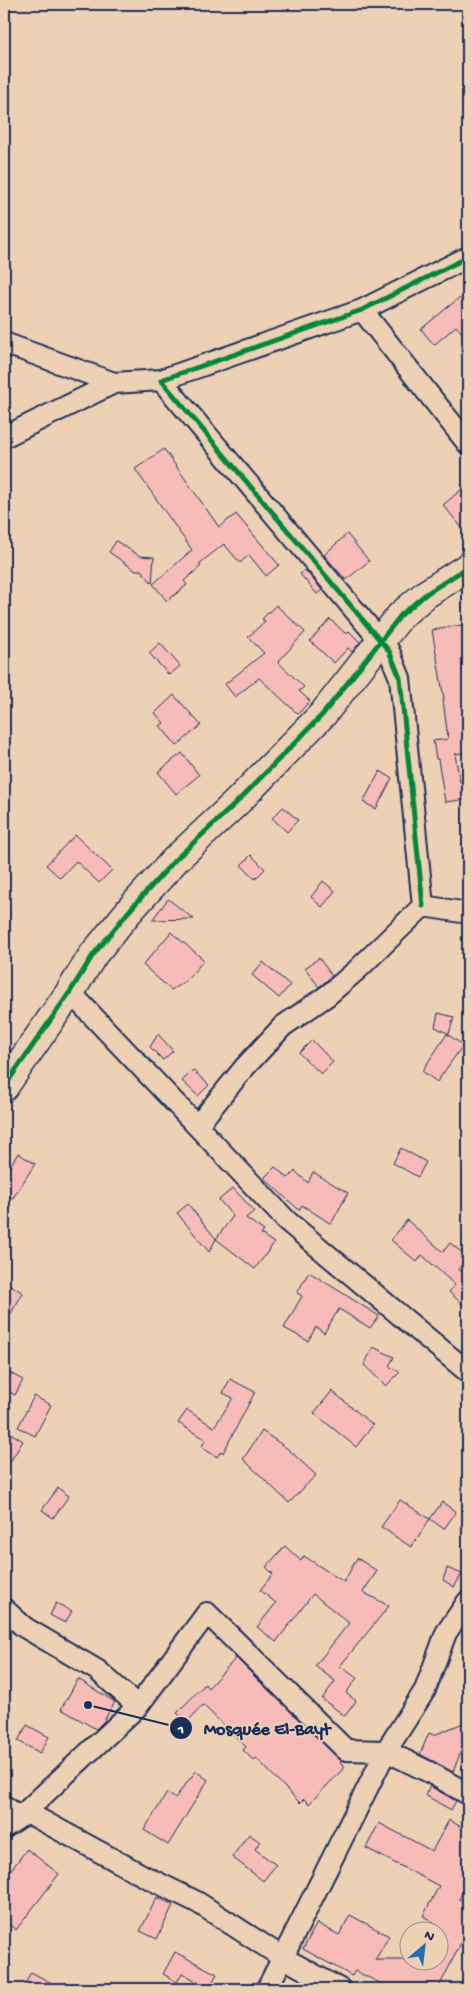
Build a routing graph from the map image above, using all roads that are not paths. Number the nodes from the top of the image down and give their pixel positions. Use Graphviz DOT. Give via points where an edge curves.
graph roads {
  1 [pos="468,257"];
  2 [pos="362,310"];
  3 [pos="4,343"];
  4 [pos="161,380"];
  5 [pos="114,383"];
  6 [pos="4,437"];
  7 [pos="468,444"];
  8 [pos="468,567"];
  9 [pos="381,640"];
  10 [pos="423,906"];
  11 [pos="468,913"];
  12 [pos="70,992"];
  13 [pos="4,1087"];
  14 [pos="197,1126"];
  15 [pos="468,1372"];
  16 [pos="468,1600"];
  17 [pos="4,1609"];
  18 [pos="138,1706"];
  19 [pos="386,1751"];
  20 [pos="468,1794"];
  21 [pos="9,1817"];
  22 [pos="282,1957"];
  23 [pos="267,1989"];
  24 [pos="340,1989"];
  1 -- 2 [label="street"];
  2 -- 4 [label="street"];
  2 -- 7 [label="street"];
  3 -- 5 [label="street"];
  4 -- 5 [label="street"];
  4 -- 9 [label="street"];
  5 -- 6 [label="street"];
  8 -- 9 [label="street" via="426,594 401,615"];
  9 -- 10 [label="street" via="400,678"];
  9 -- 12 [label="street" via="323,714 175,860 129,911 93,955"];
  10 -- 11 [label="street"];
  10 -- 14 [label="street" via="328,995 283,1026"];
  12 -- 13 [label="street"];
  12 -- 14 [label="street"];
  14 -- 15 [label="street" via="287,1221"];
  16 -- 19 [label="street" via="446,1633 425,1690"];
  17 -- 18 [label="street" via="24,1628 97,1670"];
  18 -- 19 [label="street" via="207,1613 346,1750"];
  18 -- 21 [label="street"];
  19 -- 20 [label="street"];
  19 -- 22 [label="street"];
  21 -- 22 [label="street" via="30,1814 197,1902"];
  22 -- 23 [label="street"];
  22 -- 24 [label="street"];
}
